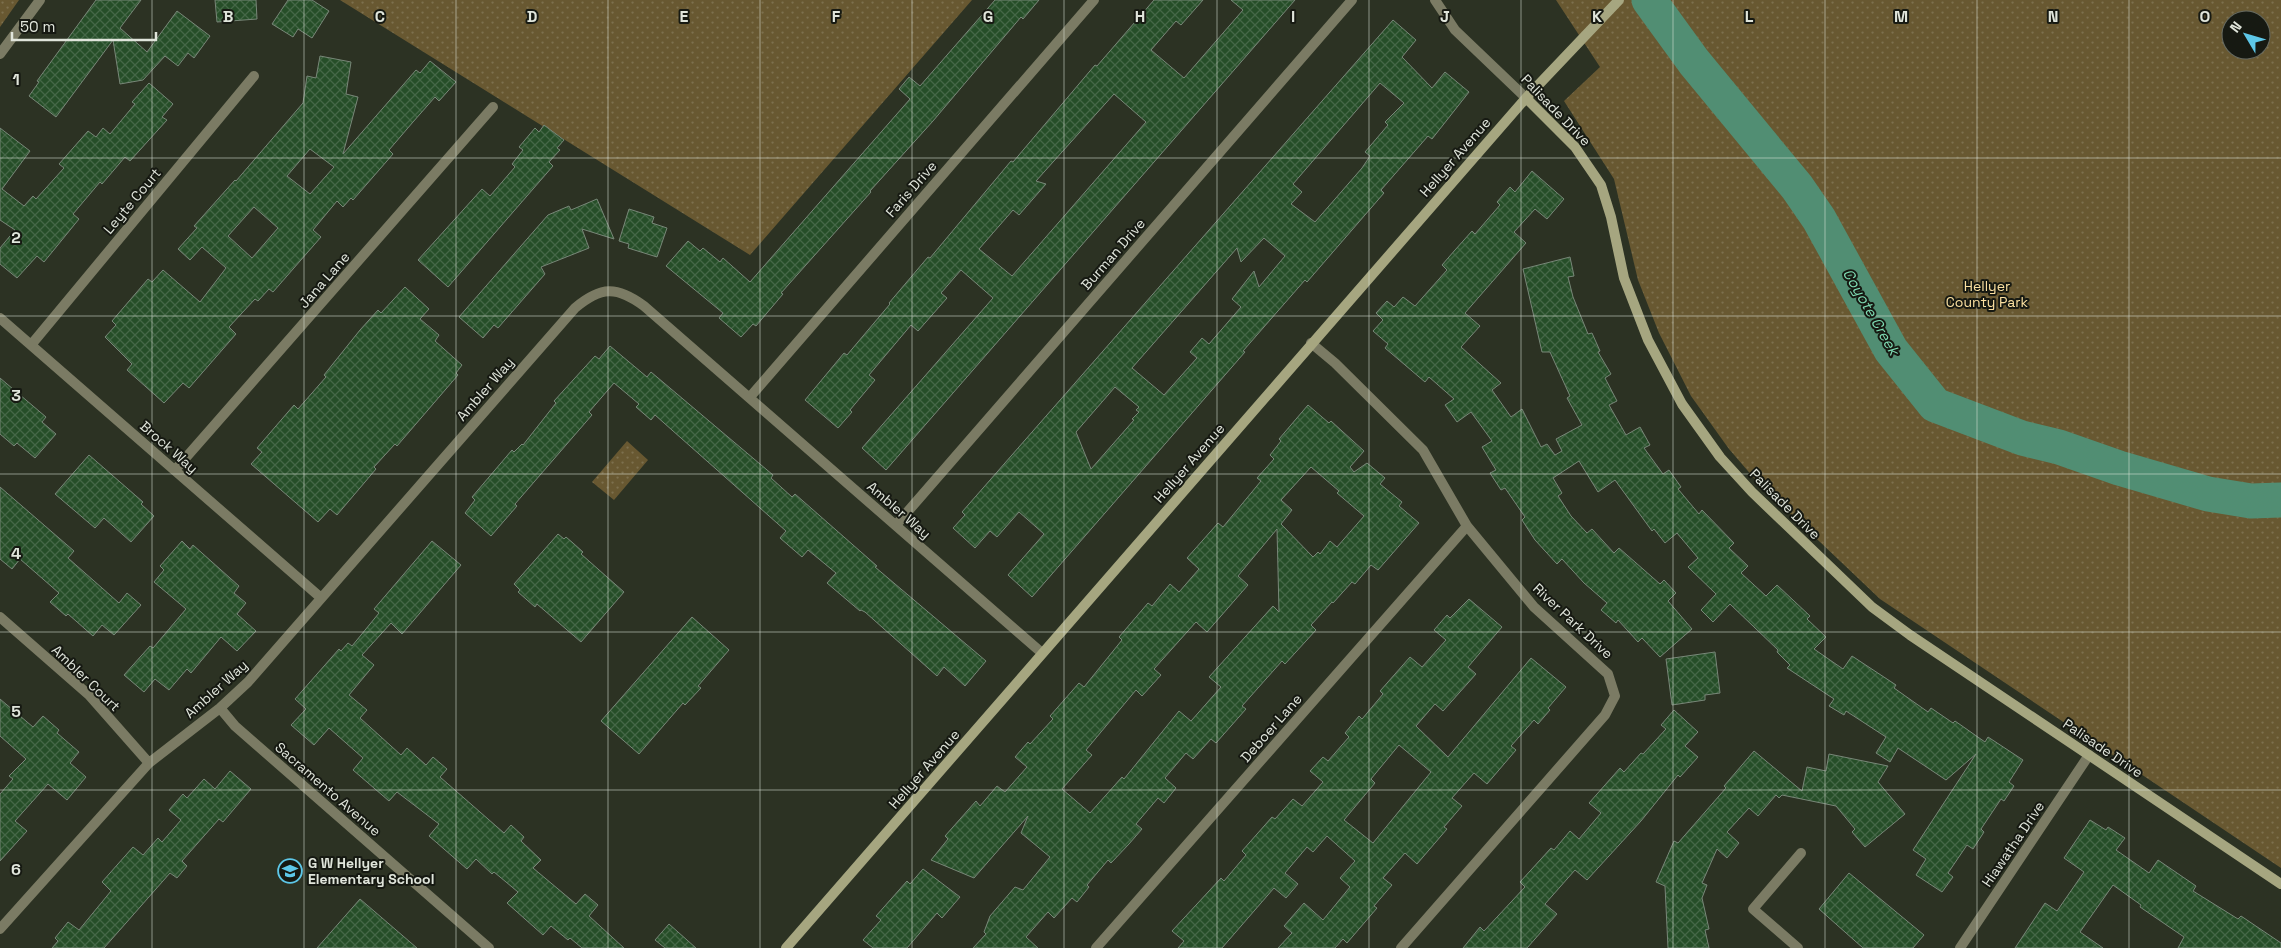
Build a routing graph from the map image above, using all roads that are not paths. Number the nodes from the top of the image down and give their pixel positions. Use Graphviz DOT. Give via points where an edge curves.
graph roads {
  1 [pos="40,0"];
  2 [pos="1094,0"];
  3 [pos="1352,0"];
  4 [pos="1435,0"];
  5 [pos="1619,0"];
  6 [pos="0,54"];
  7 [pos="254,76"];
  8 [pos="1526,98"];
  9 [pos="493,107"];
  10 [pos="0,318"];
  11 [pos="1311,343"];
  12 [pos="31,344"];
  13 [pos="750,397"];
  14 [pos="175,470"];
  15 [pos="896,525"];
  16 [pos="1467,526"];
  17 [pos="320,597"];
  18 [pos="0,617"];
  19 [pos="1042,653"];
  20 [pos="220,708"];
  21 [pos="2089,755"];
  22 [pos="149,763"];
  23 [pos="1801,852"];
  24 [pos="2281,884"];
  25 [pos="0,929"];
  26 [pos="489,948"];
  27 [pos="786,948"];
  28 [pos="1096,948"];
  29 [pos="1401,948"];
  30 [pos="1798,948"];
  31 [pos="1960,948"];
  1 -- 6 [label="street"];
  2 -- 13 [label="street, Faris Drive"];
  3 -- 15 [label="street, Burman Drive"];
  4 -- 8 [label="street, Palisade Drive" via="1456,30"];
  5 -- 8 [label="street, Hellyer Avenue"];
  7 -- 12 [label="street, Leyte Court"];
  8 -- 11 [label="street, Hellyer Avenue"];
  8 -- 21 [label="street, Palisade Drive" via="1575,146 1601,185 1612,217 1624,278 1648,340 1682,404 1720,457 1872,608"];
  9 -- 14 [label="street, Jana Lane"];
  10 -- 12 [label="street, Brock Way"];
  11 -- 16 [label="street, River Park Drive" via="1423,450"];
  11 -- 19 [label="street, Hellyer Avenue"];
  12 -- 14 [label="street, Brock Way"];
  13 -- 15 [label="street, Ambler Way"];
  13 -- 17 [label="street, Ambler Way" via="628,294 608,290 590,295 575,308"];
  14 -- 17 [label="street, Brock Way"];
  15 -- 19 [label="street, Ambler Way"];
  16 -- 28 [label="street, Deboer Lane"];
  16 -- 29 [label="street, River Park Drive" via="1534,607 1608,674 1615,696 1605,715"];
  17 -- 20 [label="street, Ambler Way" via="248,682"];
  18 -- 22 [label="street, Ambler Court" via="89,695"];
  19 -- 27 [label="street, Hellyer Avenue"];
  20 -- 22 [label="street, Ambler Way"];
  20 -- 26 [label="street, Sacramento Avenue" via="235,726"];
  21 -- 24 [label="street, Palisade Drive"];
  21 -- 31 [label="street, Hiawatha Drive"];
  22 -- 25 [label="street, Ambler Way"];
  23 -- 30 [label="street" via="1754,909"];
}
